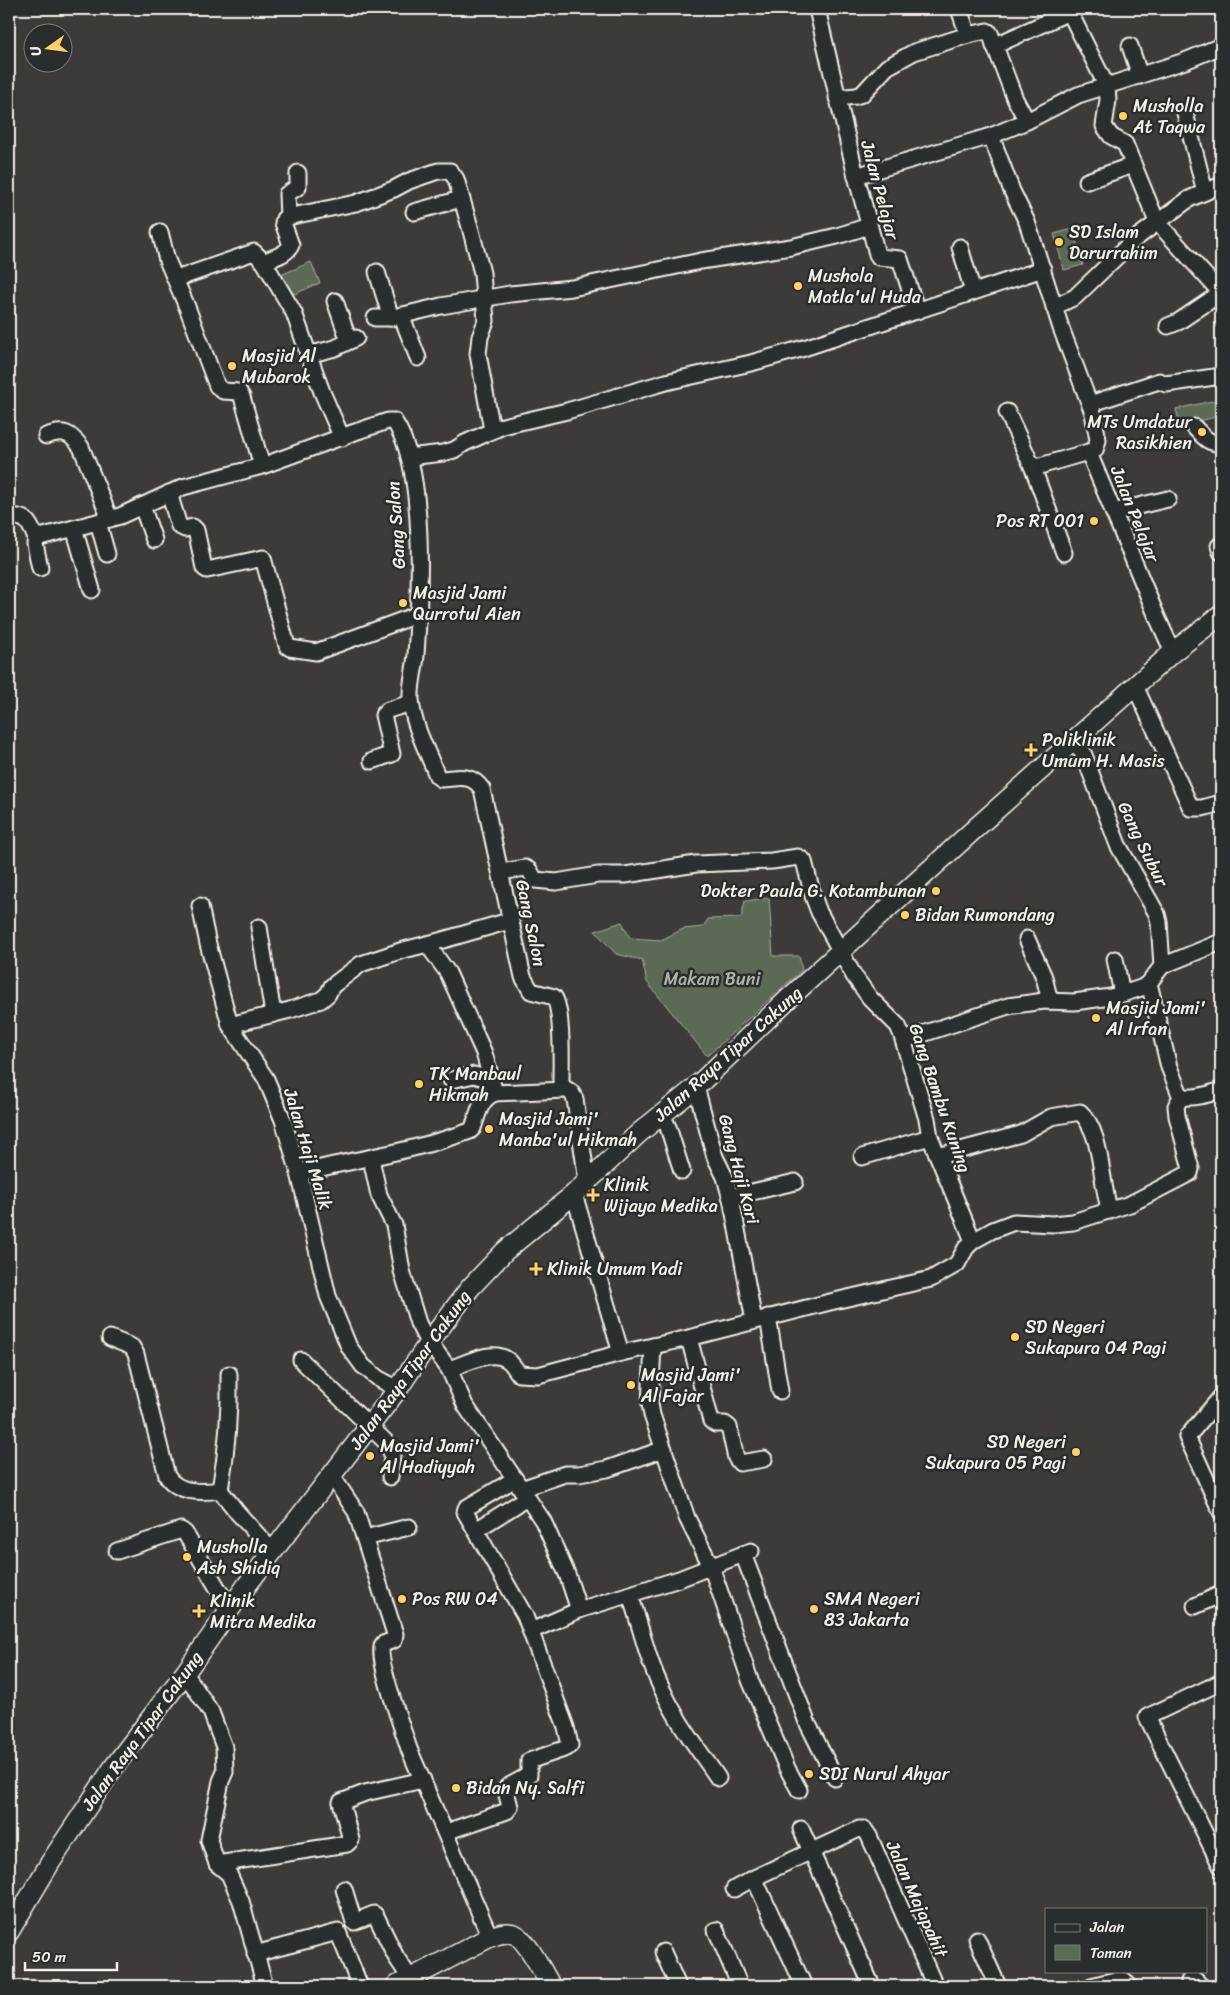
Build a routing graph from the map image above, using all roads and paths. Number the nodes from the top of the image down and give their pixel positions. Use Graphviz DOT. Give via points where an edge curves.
graph roads {
  1 [pos="816,9"];
  2 [pos="959,9"];
  3 [pos="1068,10"];
  4 [pos="968,35"];
  5 [pos="994,46"];
  6 [pos="1130,46"];
  7 [pos="1221,46"];
  8 [pos="1140,76"];
  9 [pos="1107,87"];
  10 [pos="837,98"];
  11 [pos="1185,113"];
  12 [pos="1027,121"];
  13 [pos="991,136"];
  14 [pos="1133,165"];
  15 [pos="298,173"];
  16 [pos="856,176"];
  17 [pos="1087,181"];
  18 [pos="1221,185"];
  19 [pos="1205,192"];
  20 [pos="461,199"];
  21 [pos="414,212"];
  22 [pos="288,217"];
  23 [pos="1157,222"];
  24 [pos="869,226"];
  25 [pos="160,232"];
  26 [pos="960,247"];
  27 [pos="264,262"];
  28 [pos="1043,270"];
  29 [pos="377,272"];
  30 [pos="176,279"];
  31 [pos="973,292"];
  32 [pos="1221,293"];
  33 [pos="485,298"];
  34 [pos="335,301"];
  35 [pos="1054,307"];
  36 [pos="917,311"];
  37 [pos="396,317"];
  38 [pos="376,318"];
  39 [pos="1168,326"];
  40 [pos="308,356"];
  41 [pos="418,358"];
  42 [pos="1221,376"];
  43 [pos="1090,404"];
  44 [pos="1007,412"];
  45 [pos="1194,427"];
  46 [pos="492,430"];
  47 [pos="46,436"];
  48 [pos="342,438"];
  49 [pos="1221,443"];
  50 [pos="1089,453"];
  51 [pos="409,457"];
  52 [pos="262,466"];
  53 [pos="1033,468"];
  54 [pos="169,493"];
  55 [pos="1168,499"];
  56 [pos="142,506"];
  57 [pos="1113,512"];
  58 [pos="9,517"];
  59 [pos="104,521"];
  60 [pos="74,528"];
  61 [pos="36,538"];
  62 [pos="154,540"];
  63 [pos="1064,553"];
  64 [pos="107,554"];
  65 [pos="40,568"];
  66 [pos="92,590"];
  67 [pos="419,614"];
  68 [pos="1221,615"];
  69 [pos="1173,652"];
  70 [pos="1134,686"];
  71 [pos="411,703"];
  72 [pos="1074,742"];
  73 [pos="372,761"];
  74 [pos="1221,803"];
  75 [pos="501,872"];
  76 [pos="200,906"];
  77 [pos="510,921"];
  78 [pos="259,927"];
  79 [pos="1027,938"];
  80 [pos="427,944"];
  81 [pos="1220,946"];
  82 [pos="841,951"];
  83 [pos="1116,959"];
  84 [pos="1162,966"];
  85 [pos="1149,983"];
  86 [pos="1122,994"];
  87 [pos="1050,1001"];
  88 [pos="273,1014"];
  89 [pos="230,1025"];
  90 [pos="904,1040"];
  91 [pos="452,1080"];
  92 [pos="494,1087"];
  93 [pos="696,1087"];
  94 [pos="566,1090"];
  95 [pos="1221,1090"];
  96 [pos="1181,1097"];
  97 [pos="662,1115"];
  98 [pos="930,1137"];
  99 [pos="938,1156"];
  100 [pos="862,1157"];
  101 [pos="371,1159"];
  102 [pos="682,1171"];
  103 [pos="300,1173"];
  104 [pos="796,1182"];
  105 [pos="580,1187"];
  106 [pos="731,1197"];
  107 [pos="1110,1210"];
  108 [pos="973,1241"];
  109 [pos="761,1319"];
  110 [pos="110,1338"];
  111 [pos="689,1338"];
  112 [pos="430,1342"];
  113 [pos="653,1346"];
  114 [pos="621,1353"];
  115 [pos="301,1360"];
  116 [pos="449,1369"];
  117 [pos="230,1374"];
  118 [pos="398,1389"];
  119 [pos="780,1391"];
  120 [pos="1221,1397"];
  121 [pos="370,1427"];
  122 [pos="664,1449"];
  123 [pos="764,1459"];
  124 [pos="332,1476"];
  125 [pos="390,1478"];
  126 [pos="521,1489"];
  127 [pos="220,1490"];
  128 [pos="1221,1512"];
  129 [pos="409,1527"];
  130 [pos="476,1530"];
  131 [pos="365,1538"];
  132 [pos="117,1551"];
  133 [pos="273,1552"];
  134 [pos="711,1566"];
  135 [pos="1221,1594"];
  136 [pos="630,1595"];
  137 [pos="1195,1606"];
  138 [pos="230,1609"];
  139 [pos="579,1610"];
  140 [pos="531,1631"];
  141 [pos="185,1673"];
  142 [pos="1221,1682"];
  143 [pos="718,1778"];
  144 [pos="835,1778"];
  145 [pos="423,1780"];
  146 [pos="799,1790"];
  147 [pos="801,1829"];
  148 [pos="446,1832"];
  149 [pos="811,1851"];
  150 [pos="216,1864"];
  151 [pos="1221,1866"];
  152 [pos="754,1878"];
  153 [pos="344,1889"];
  154 [pos="734,1889"];
  155 [pos="716,1930"];
  156 [pos="9,1932"];
  157 [pos="490,1937"];
  158 [pos="977,1939"];
  159 [pos="663,1952"];
  160 [pos="255,1954"];
  161 [pos="409,1982"];
  162 [pos="1127,1983"];
  163 [pos="265,1986"];
  164 [pos="360,1986"];
  165 [pos="551,1986"];
  166 [pos="678,1986"];
  167 [pos="740,1986"];
  168 [pos="804,1986"];
  169 [pos="872,1986"];
  170 [pos="935,1986"];
  171 [pos="998,1986"];
  172 [pos="1091,1986"];
  1 -- 10 [label="street, Jalan Pelajar"];
  2 -- 4 [label="street"];
  3 -- 5 [label="street"];
  3 -- 9 [label="street"];
  4 -- 5 [label="street" via="987,31"];
  4 -- 10 [label="street" via="914,52 888,67 862,94"];
  5 -- 12 [label="street"];
  6 -- 8 [label="street"];
  7 -- 8 [label="street"];
  8 -- 9 [label="street"];
  9 -- 12 [label="street" via="1078,95"];
  9 -- 14 [label="street" via="1104,126 1111,136 1125,144"];
  10 -- 16 [label="street, Jalan Pelajar"];
  11 -- 19 [label="street"];
  12 -- 13 [label="street"];
  13 -- 16 [label="street"];
  13 -- 28 [label="street, Jalan Pelajar"];
  14 -- 17 [label="street"];
  14 -- 23 [label="street"];
  15 -- 22 [label="street" via="298,187 287,194"];
  16 -- 24 [label="street, Jalan Pelajar"];
  18 -- 19 [label="street"];
  19 -- 23 [label="street" via="1189,199"];
  20 -- 21 [label="street"];
  20 -- 22 [label="street" via="456,179 450,171 443,170 356,203"];
  20 -- 33 [label="street" via="482,273"];
  22 -- 27 [label="street" via="283,223 290,248"];
  23 -- 32 [label="street"];
  23 -- 35 [label="street" via="1075,297"];
  24 -- 33 [label="street" via="791,247 701,261 572,288"];
  24 -- 36 [label="street, Jalan Pelajar" via="879,257 900,259 903,263"];
  25 -- 30 [label="street"];
  26 -- 31 [label="street"];
  27 -- 30 [label="street" via="254,252"];
  27 -- 40 [label="street" via="294,313"];
  28 -- 31 [label="street"];
  28 -- 35 [label="street, Jalan Pelajar"];
  29 -- 37 [label="street"];
  30 -- 52 [label="street" via="217,386 223,392 239,392 242,397"];
  31 -- 36 [label="street"];
  32 -- 39 [label="street"];
  33 -- 37 [label="street"];
  33 -- 46 [label="street" via="486,321 478,354"];
  34 -- 40 [label="street" via="353,339"];
  35 -- 43 [label="street, Jalan Pelajar"];
  36 -- 46 [label="street" via="751,363 666,382"];
  37 -- 38 [label="street"];
  37 -- 41 [label="street"];
  40 -- 48 [label="street"];
  42 -- 43 [label="street" via="1166,384 1159,381"];
  43 -- 50 [label="street, Jalan Pelajar" via="1098,440 1095,450"];
  44 -- 53 [label="street"];
  45 -- 49 [label="street" via="1213,444"];
  46 -- 51 [label="street" via="454,450"];
  47 -- 59 [label="street" via="67,433 81,447"];
  48 -- 51 [label="street, Gang Salon" via="394,421"];
  48 -- 52 [label="street, Gang Salon"];
  50 -- 53 [label="street"];
  50 -- 57 [label="street, Jalan Pelajar"];
  51 -- 67 [label="street, Gang Salon" via="417,506"];
  52 -- 54 [label="street, Gang Salon"];
  53 -- 63 [label="street"];
  54 -- 56 [label="street, Gang Salon"];
  54 -- 67 [label="street" via="179,526 196,530 204,568 262,558 290,648 316,652"];
  55 -- 57 [label="street"];
  56 -- 59 [label="street, Gang Salon"];
  56 -- 62 [label="street"];
  57 -- 69 [label="street, Jalan Pelajar"];
  58 -- 61 [label="street" via="26,520"];
  59 -- 60 [label="street, Gang Salon"];
  59 -- 64 [label="street"];
  60 -- 61 [label="street, Gang Salon"];
  60 -- 66 [label="street"];
  61 -- 65 [label="street"];
  67 -- 71 [label="street, Gang Salon"];
  68 -- 69 [label="street, Jalan Raya Tipar Cakung"];
  69 -- 70 [label="street, Jalan Raya Tipar Cakung"];
  70 -- 72 [label="street, Jalan Raya Tipar Cakung"];
  70 -- 74 [label="street" via="1191,808"];
  71 -- 73 [label="street" via="388,710 383,715 392,754"];
  71 -- 75 [label="street, Gang Salon" via="437,776 471,778 482,789"];
  72 -- 82 [label="street, Jalan Raya Tipar Cakung"];
  72 -- 84 [label="street, Gang Subur" via="1084,755 1118,845 1156,914"];
  75 -- 77 [label="street, Gang Salon"];
  75 -- 82 [label="street, Gang Bambu Kuning" via="525,868 535,880 556,882 696,864 798,858 804,862 819,912"];
  76 -- 89 [label="street, Jalan Haji Malik"];
  77 -- 80 [label="street"];
  77 -- 94 [label="street, Gang Salon" via="529,989 554,997 557,1003 561,1082"];
  78 -- 88 [label="street"];
  79 -- 87 [label="street" via="1044,977"];
  80 -- 88 [label="street" via="358,965 332,986 322,1000"];
  80 -- 92 [label="street" via="448,973 484,1053"];
  81 -- 84 [label="street"];
  82 -- 90 [label="street, Gang Bambu Kuning" via="862,988 898,1026"];
  82 -- 93 [label="street, Jalan Raya Tipar Cakung"];
  83 -- 86 [label="street"];
  84 -- 85 [label="street"];
  85 -- 86 [label="street"];
  85 -- 96 [label="street" via="1169,1067"];
  86 -- 87 [label="street" via="1074,1002"];
  87 -- 90 [label="street" via="1008,1006"];
  88 -- 89 [label="street"];
  89 -- 103 [label="street, Jalan Haji Malik" via="266,1079"];
  90 -- 98 [label="street, Gang Bambu Kuning"];
  91 -- 92 [label="street" via="474,1075"];
  92 -- 94 [label="street"];
  92 -- 101 [label="street" via="481,1104 470,1131"];
  93 -- 97 [label="street, Jalan Raya Tipar Cakung"];
  93 -- 106 [label="street, Gang Haji Kari" via="715,1157"];
  94 -- 105 [label="street, Gang Salon" via="575,1100"];
  95 -- 96 [label="street" via="1195,1098"];
  96 -- 107 [label="street" via="1176,1106 1190,1173 1130,1204"];
  97 -- 102 [label="street"];
  97 -- 105 [label="street, Jalan Raya Tipar Cakung"];
  98 -- 99 [label="street, Gang Bambu Kuning"];
  98 -- 100 [label="street"];
  99 -- 107 [label="street" via="1021,1134 1051,1117 1080,1112 1091,1126"];
  99 -- 108 [label="street, Gang Bambu Kuning"];
  101 -- 103 [label="street"];
  101 -- 112 [label="street" via="379,1194 394,1225 412,1308"];
  103 -- 118 [label="street, Jalan Haji Malik" via="328,1296 349,1347 363,1366"];
  104 -- 106 [label="street"];
  105 -- 112 [label="street, Jalan Raya Tipar Cakung" via="504,1251 470,1288"];
  105 -- 114 [label="street, Gang Salon"];
  106 -- 109 [label="street, Gang Haji Kari"];
  107 -- 108 [label="street" via="1063,1223 1014,1222"];
  108 -- 109 [label="street" via="957,1264 931,1279"];
  109 -- 111 [label="street"];
  109 -- 119 [label="street, Gang Haji Kari"];
  110 -- 127 [label="street" via="134,1350 170,1482 196,1492"];
  111 -- 113 [label="street"];
  111 -- 123 [label="street" via="711,1422 729,1427 740,1463"];
  112 -- 116 [label="street"];
  112 -- 118 [label="street, Jalan Raya Tipar Cakung"];
  113 -- 114 [label="street"];
  113 -- 122 [label="street" via="650,1404"];
  114 -- 116 [label="street" via="531,1376 519,1374 507,1359 500,1356"];
  115 -- 121 [label="street"];
  116 -- 126 [label="street" via="464,1405"];
  117 -- 127 [label="street" via="230,1413"];
  118 -- 121 [label="street, Jalan Raya Tipar Cakung"];
  120 -- 128 [label="street" via="1188,1437"];
  121 -- 124 [label="street, Jalan Raya Tipar Cakung"];
  121 -- 125 [label="street" via="392,1450"];
  122 -- 126 [label="street" via="607,1468 565,1474"];
  122 -- 134 [label="street" via="687,1518"];
  124 -- 131 [label="street" via="353,1506"];
  124 -- 133 [label="street, Jalan Raya Tipar Cakung"];
  126 -- 130 [label="street"];
  126 -- 130 [label="street" via="466,1508 465,1512"];
  126 -- 139 [label="street" via="543,1521"];
  127 -- 133 [label="street"];
  129 -- 131 [label="street"];
  130 -- 140 [label="street"];
  131 -- 145 [label="street" via="395,1634 394,1640 381,1647 388,1685"];
  132 -- 138 [label="street" via="181,1530"];
  133 -- 138 [label="street, Jalan Raya Tipar Cakung"];
  134 -- 136 [label="street"];
  134 -- 144 [label="street" via="747,1553 807,1722"];
  134 -- 146 [label="street" via="750,1680"];
  135 -- 137 [label="street"];
  136 -- 139 [label="street"];
  136 -- 143 [label="street" via="663,1693"];
  138 -- 141 [label="street, Jalan Raya Tipar Cakung"];
  139 -- 140 [label="street"];
  140 -- 148 [label="street" via="570,1745 529,1761 529,1775 507,1787 510,1807 507,1811"];
  141 -- 150 [label="street" via="211,1712 224,1747 226,1772 221,1781 208,1840"];
  141 -- 156 [label="street, Jalan Raya Tipar Cakung" via="113,1768 50,1862"];
  142 -- 151 [label="street" via="1147,1717"];
  145 -- 148 [label="street"];
  145 -- 150 [label="street" via="341,1802 351,1840 347,1844"];
  147 -- 149 [label="street"];
  148 -- 157 [label="street"];
  149 -- 152 [label="street"];
  149 -- 169 [label="street"];
  149 -- 170 [label="street, Jalan Majapahit" via="862,1828 866,1831"];
  150 -- 160 [label="street" via="229,1874 235,1886"];
  152 -- 154 [label="street"];
  152 -- 168 [label="street"];
  153 -- 161 [label="street" via="354,1922 376,1916"];
  155 -- 167 [label="street"];
  157 -- 161 [label="street"];
  157 -- 165 [label="street" via="514,1934 529,1948"];
  158 -- 171 [label="street"];
  159 -- 166 [label="street"];
  160 -- 163 [label="street"];
  160 -- 164 [label="street" via="338,1932"];
  162 -- 172 [label="street" via="1115,1980"];
}
